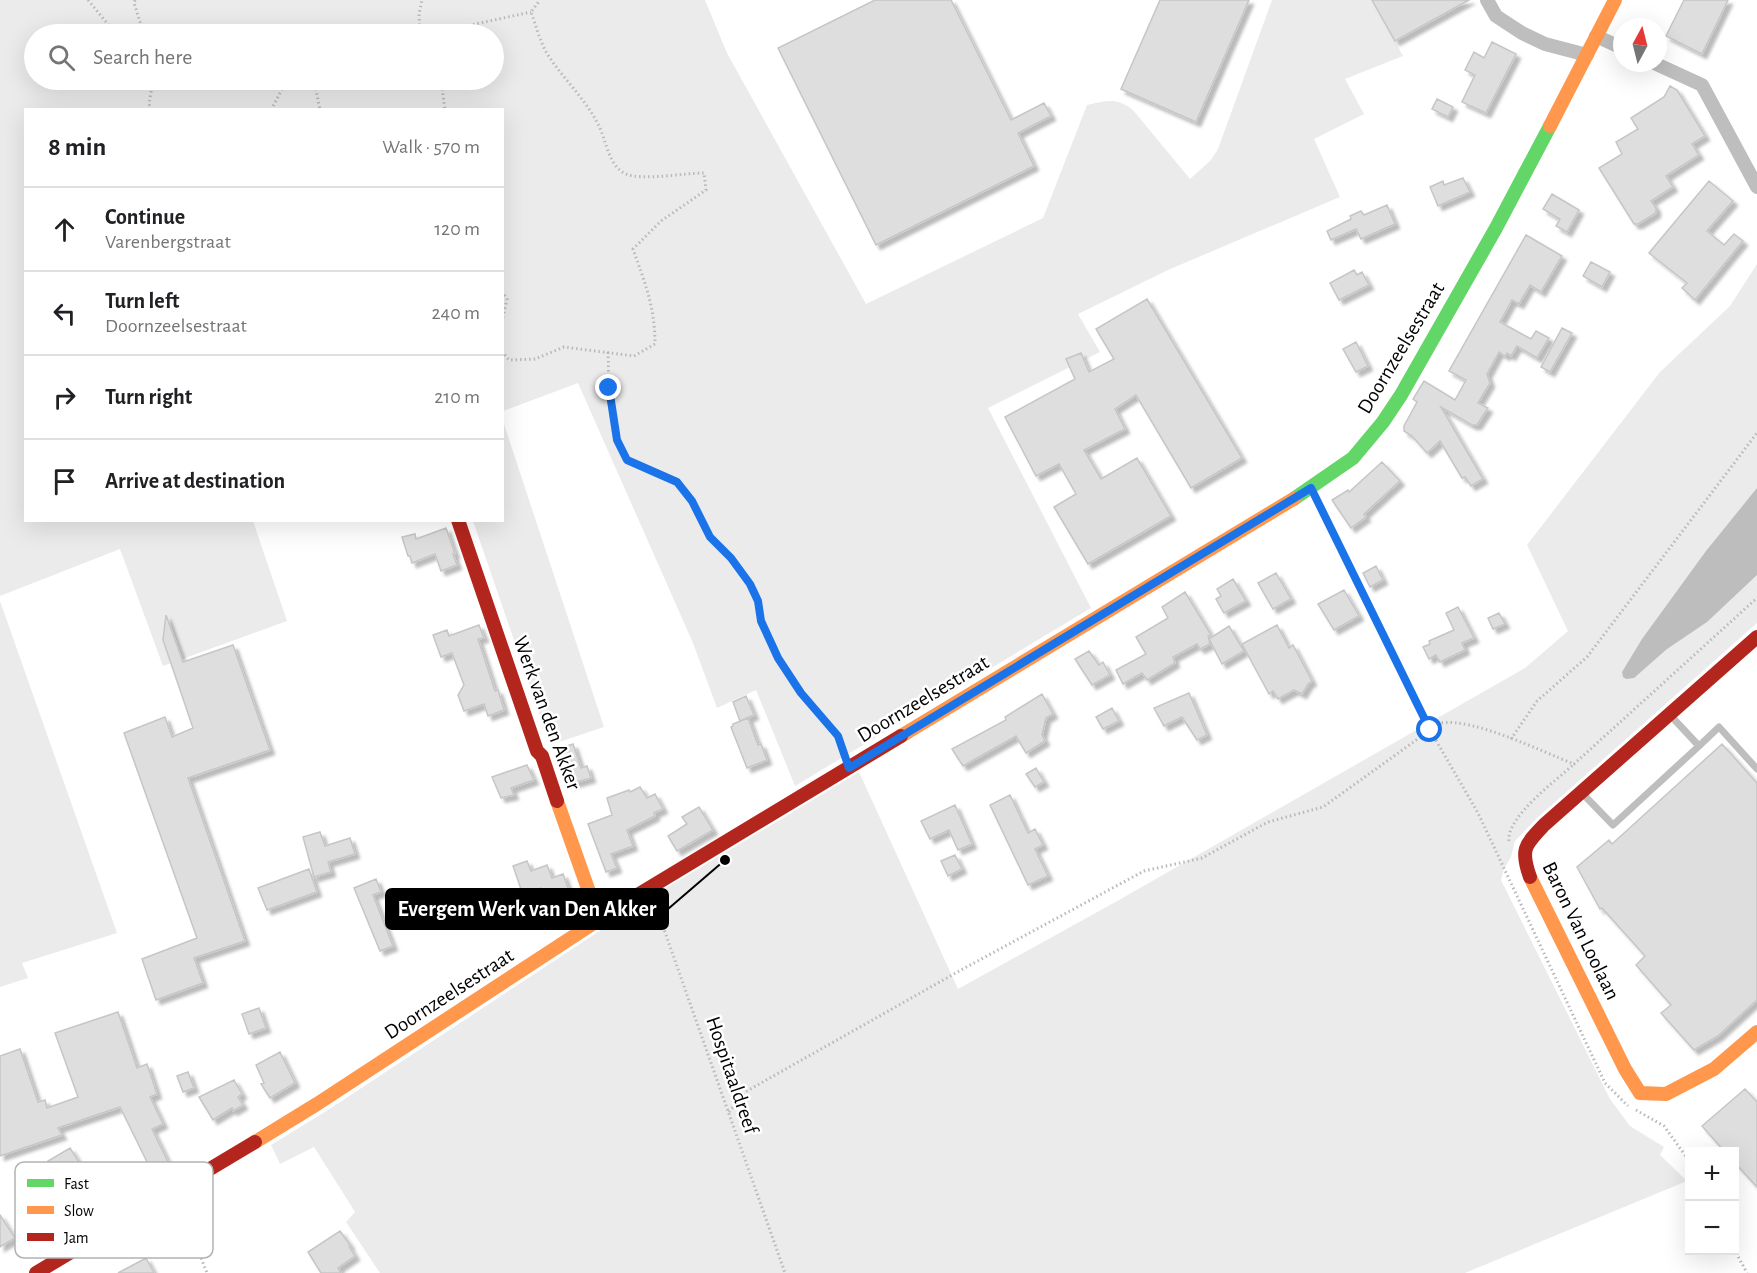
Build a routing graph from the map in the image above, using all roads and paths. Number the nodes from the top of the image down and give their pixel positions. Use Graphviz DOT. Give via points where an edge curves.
graph roads {
  1 [pos="88,0"];
  2 [pos="135,0"];
  3 [pos="422,0"];
  4 [pos="540,0"];
  5 [pos="1487,0"];
  6 [pos="1615,0"];
  7 [pos="531,12"];
  8 [pos="108,24"];
  9 [pos="141,24"];
  10 [pos="420,24"];
  11 [pos="475,24"];
  12 [pos="1596,36"];
  13 [pos="1613,44"];
  14 [pos="1587,55"];
  15 [pos="1667,69"];
  16 [pos="151,90"];
  17 [pos="282,90"];
  18 [pos="316,90"];
  19 [pos="442,90"];
  20 [pos="150,108"];
  21 [pos="272,108"];
  22 [pos="320,108"];
  23 [pos="445,108"];
  24 [pos="1757,187"];
  25 [pos="504,294"];
  26 [pos="504,312"];
  27 [pos="608,352"];
  28 [pos="504,354"];
  29 [pos="1757,433"];
  30 [pos="1311,488"];
  31 [pos="459,522"];
  32 [pos="1757,598"];
  33 [pos="1757,637"];
  34 [pos="1670,714"];
  35 [pos="1430,730"];
  36 [pos="1511,739"];
  37 [pos="1699,746"];
  38 [pos="849,768"];
  39 [pos="1757,769"];
  40 [pos="1582,793"];
  41 [pos="646,889"];
  42 [pos="602,918"];
  43 [pos="1757,1032"];
  44 [pos="729,1112"];
  45 [pos="213,1168"];
  46 [pos="1737,1255"];
  47 [pos="62,1258"];
  48 [pos="201,1258"];
  49 [pos="36,1273"];
  50 [pos="207,1273"];
  51 [pos="785,1273"];
  52 [pos="1747,1273"];
  1 -- 8 [label="path"];
  2 -- 9 [label="path"];
  3 -- 10 [label="path"];
  4 -- 7 [label="path"];
  5 -- 14 [label="street" via="1496,16 1522,33 1545,44"];
  6 -- 12 [label="main road, Doornzeelsestraat"];
  7 -- 11 [label="path"];
  7 -- 27 [label="path" via="546,53 582,97 613,162 625,173 650,177 704,174 706,190 661,221 633,249 655,320 655,344 634,356"];
  12 -- 13 [label="street"];
  12 -- 14 [label="main road, Doornzeelsestraat"];
  14 -- 30 [label="main road, Doornzeelsestraat" via="1496,228 1401,395 1353,458"];
  15 -- 24 [label="street" via="1702,85"];
  16 -- 20 [label="path"];
  17 -- 21 [label="path"];
  18 -- 22 [label="path"];
  19 -- 23 [label="path"];
  25 -- 26 [label="path"];
  27 -- 28 [label="path" via="564,347 535,359 509,360"];
  27 -- 38 [label="path" via="617,440 627,460 677,482 692,501 710,537 750,584 778,658 801,693 838,736"];
  29 -- 36 [label="path" via="1587,657 1537,701"];
  30 -- 35 [label="path"];
  30 -- 38 [label="main road, Doornzeelsestraat"];
  31 -- 42 [label="main road, Werk van den Akker" via="537,751"];
  32 -- 36 [label="path" via="1574,764"];
  33 -- 34 [label="main road, Baron Van Loolaan"];
  34 -- 37 [label="lane"];
  34 -- 40 [label="main road, Baron Van Loolaan"];
  35 -- 36 [label="path" via="1452,721"];
  35 -- 44 [label="path" via="1323,807 1268,822 1202,858 1144,871 745,1092"];
  37 -- 39 [label="lane" via="1719,727"];
  37 -- 40 [label="lane" via="1613,825"];
  38 -- 41 [label="main road, Doornzeelsestraat"];
  40 -- 43 [label="main road, Baron Van Loolaan" via="1544,825 1525,846 1522,858 1640,1093 1666,1094 1714,1069"];
  41 -- 42 [label="main road, Doornzeelsestraat"];
  41 -- 44 [label="path, Hospitaaldreef" via="658,908"];
  42 -- 45 [label="main road, Doornzeelsestraat"];
  44 -- 51 [label="path, Hospitaaldreef"];
  46 -- 52 [label="path"];
  47 -- 49 [label="main road, Doornzeelsestraat"];
  48 -- 50 [label="path"];
}
